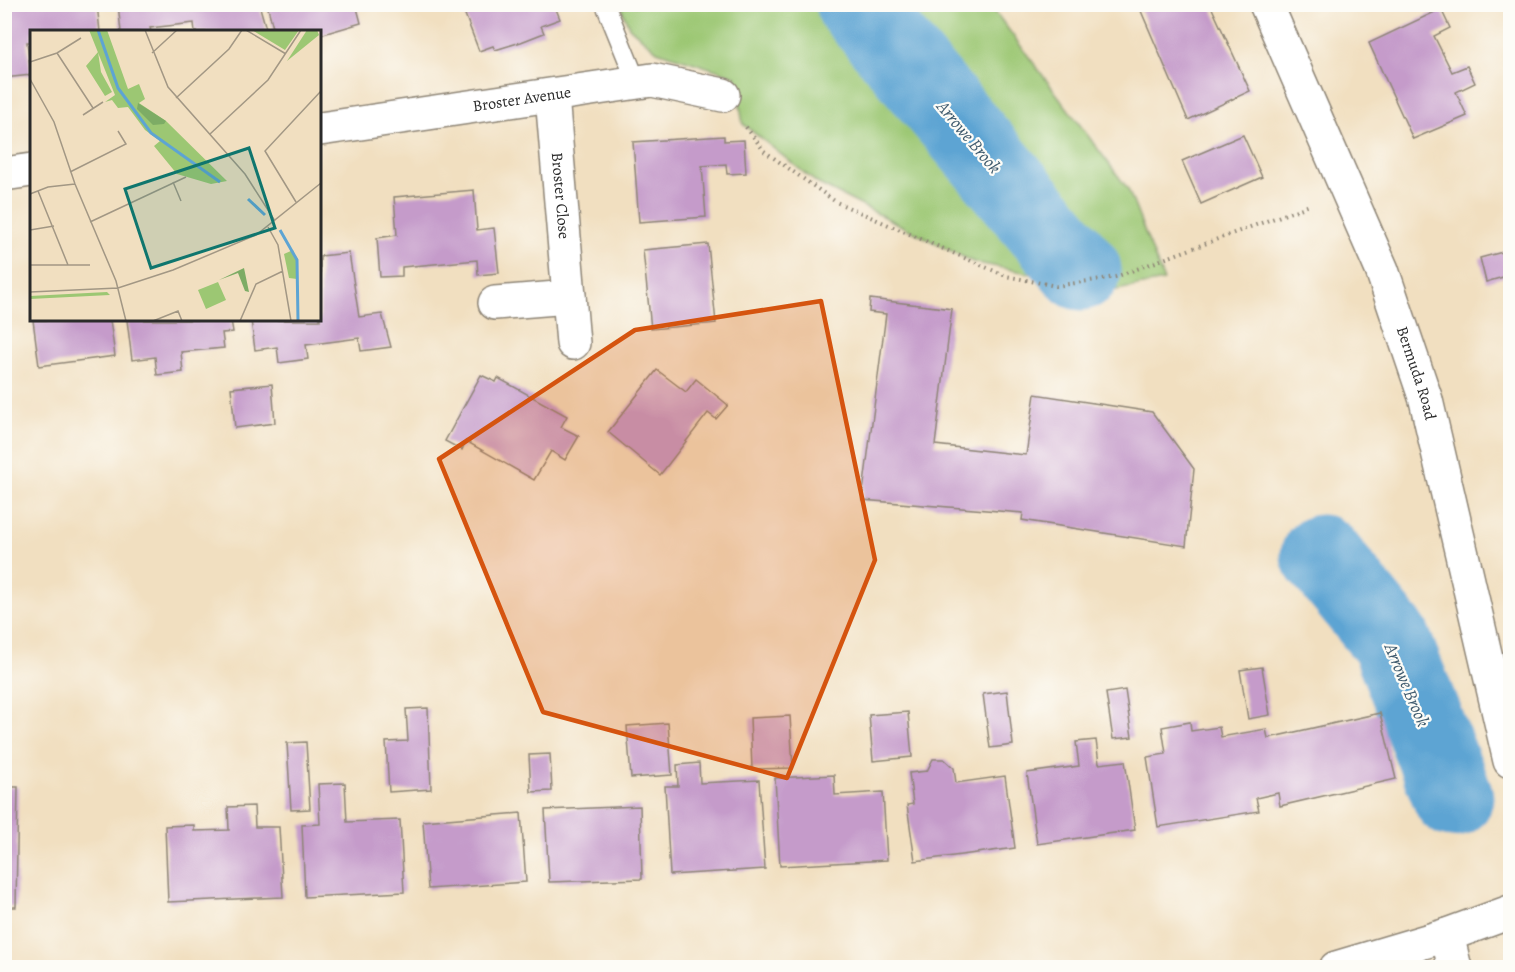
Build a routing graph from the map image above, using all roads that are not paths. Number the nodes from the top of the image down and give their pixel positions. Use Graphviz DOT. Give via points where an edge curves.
graph roads {
  1 [pos="604,4"];
  2 [pos="1266,4"];
  3 [pos="637,83"];
  4 [pos="723,95"];
  5 [pos="552,96"];
  6 [pos="321,129"];
  7 [pos="30,170"];
  8 [pos="4,174"];
  9 [pos="569,297"];
  10 [pos="495,303"];
  11 [pos="573,343"];
  12 [pos="1510,761"];
  13 [pos="1510,912"];
  14 [pos="1447,935"];
  15 [pos="1336,968"];
  16 [pos="1455,968"];
  1 -- 3 [label="lane"];
  2 -- 12 [label="street, Bermuda Road" via="1382,270 1426,400"];
  3 -- 4 [label="street, Broster Avenue" via="652,80"];
  3 -- 5 [label="street, Broster Avenue"];
  5 -- 6 [label="street, Broster Avenue"];
  5 -- 9 [label="street, Broster Close"];
  7 -- 8 [label="street"];
  9 -- 10 [label="street"];
  9 -- 11 [label="street, Broster Close"];
  13 -- 14 [label="street"];
  14 -- 15 [label="street"];
  14 -- 16 [label="street"];
}
